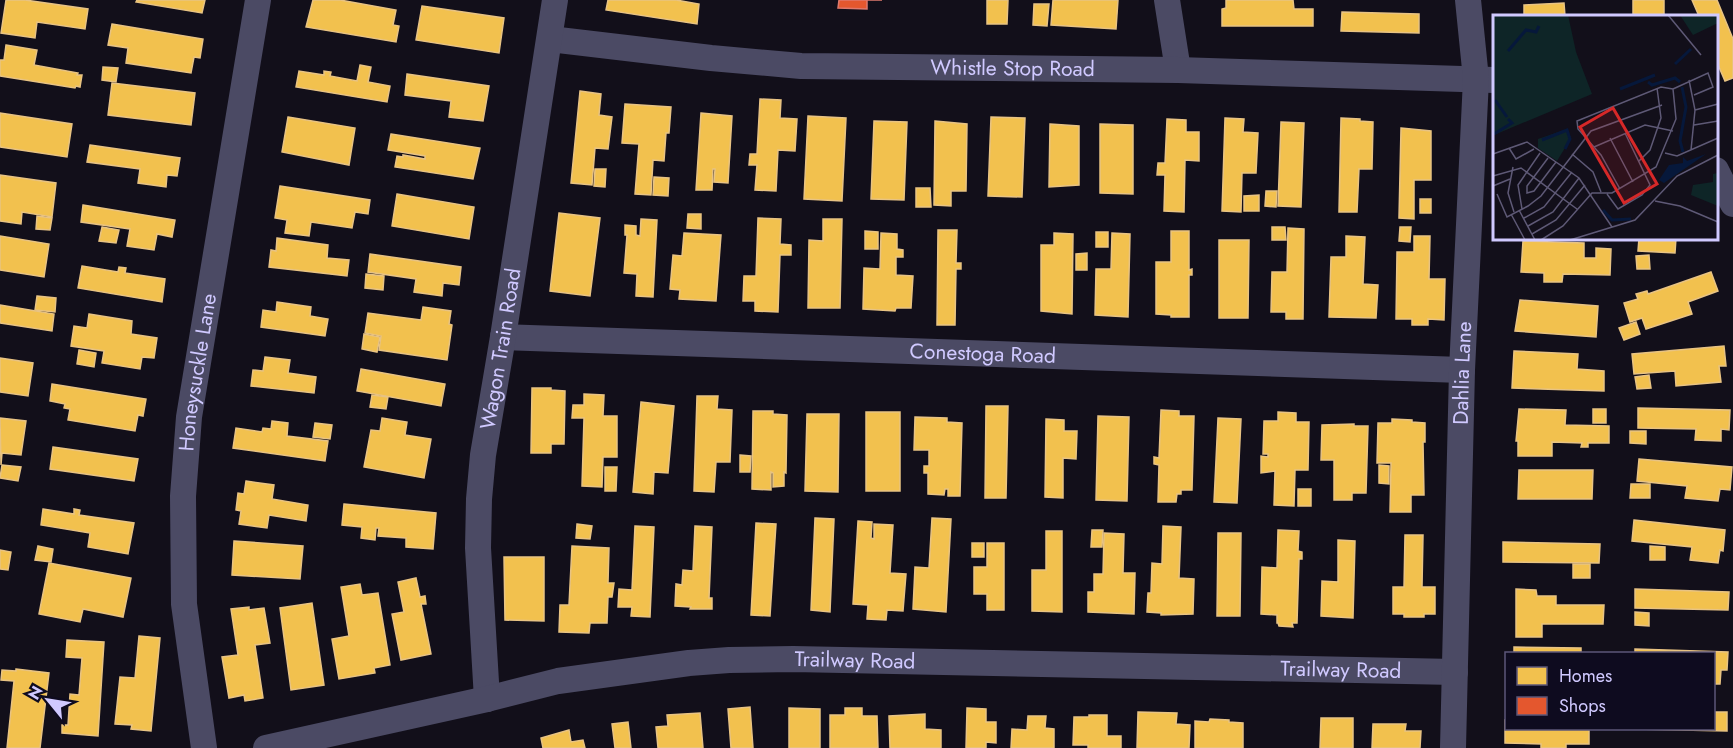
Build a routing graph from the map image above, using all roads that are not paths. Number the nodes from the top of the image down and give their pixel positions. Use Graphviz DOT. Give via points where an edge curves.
graph roads {
  1 [pos="258,0"];
  2 [pos="555,0"];
  3 [pos="1167,0"];
  4 [pos="1468,0"];
  5 [pos="550,39"];
  6 [pos="1178,70"];
  7 [pos="1485,79"];
  8 [pos="1718,174"];
  9 [pos="1733,204"];
  10 [pos="503,338"];
  11 [pos="1462,370"];
  12 [pos="1455,672"];
  13 [pos="487,699"];
  14 [pos="204,748"];
  15 [pos="266,748"];
  16 [pos="1453,748"];
  1 -- 14 [label="street, Honeysuckle Lane" via="189,417 183,496 184,604"];
  2 -- 5 [label="street, Wagon Train Road"];
  3 -- 6 [label="street"];
  4 -- 7 [label="street, Dahlia Lane"];
  5 -- 6 [label="street, Whistle Stop Road" via="801,66"];
  5 -- 10 [label="street, Wagon Train Road"];
  6 -- 7 [label="street, Whistle Stop Road"];
  7 -- 11 [label="street, Dahlia Lane"];
  8 -- 9 [label="street"];
  10 -- 11 [label="street, Conestoga Road"];
  10 -- 13 [label="street, Wagon Train Road" via="479,499"];
  11 -- 12 [label="street, Dahlia Lane"];
  12 -- 13 [label="street, Trailway Road" via="729,660 558,681"];
  12 -- 16 [label="street, Dahlia Lane"];
  13 -- 15 [label="street, Trailway Road"];
}
